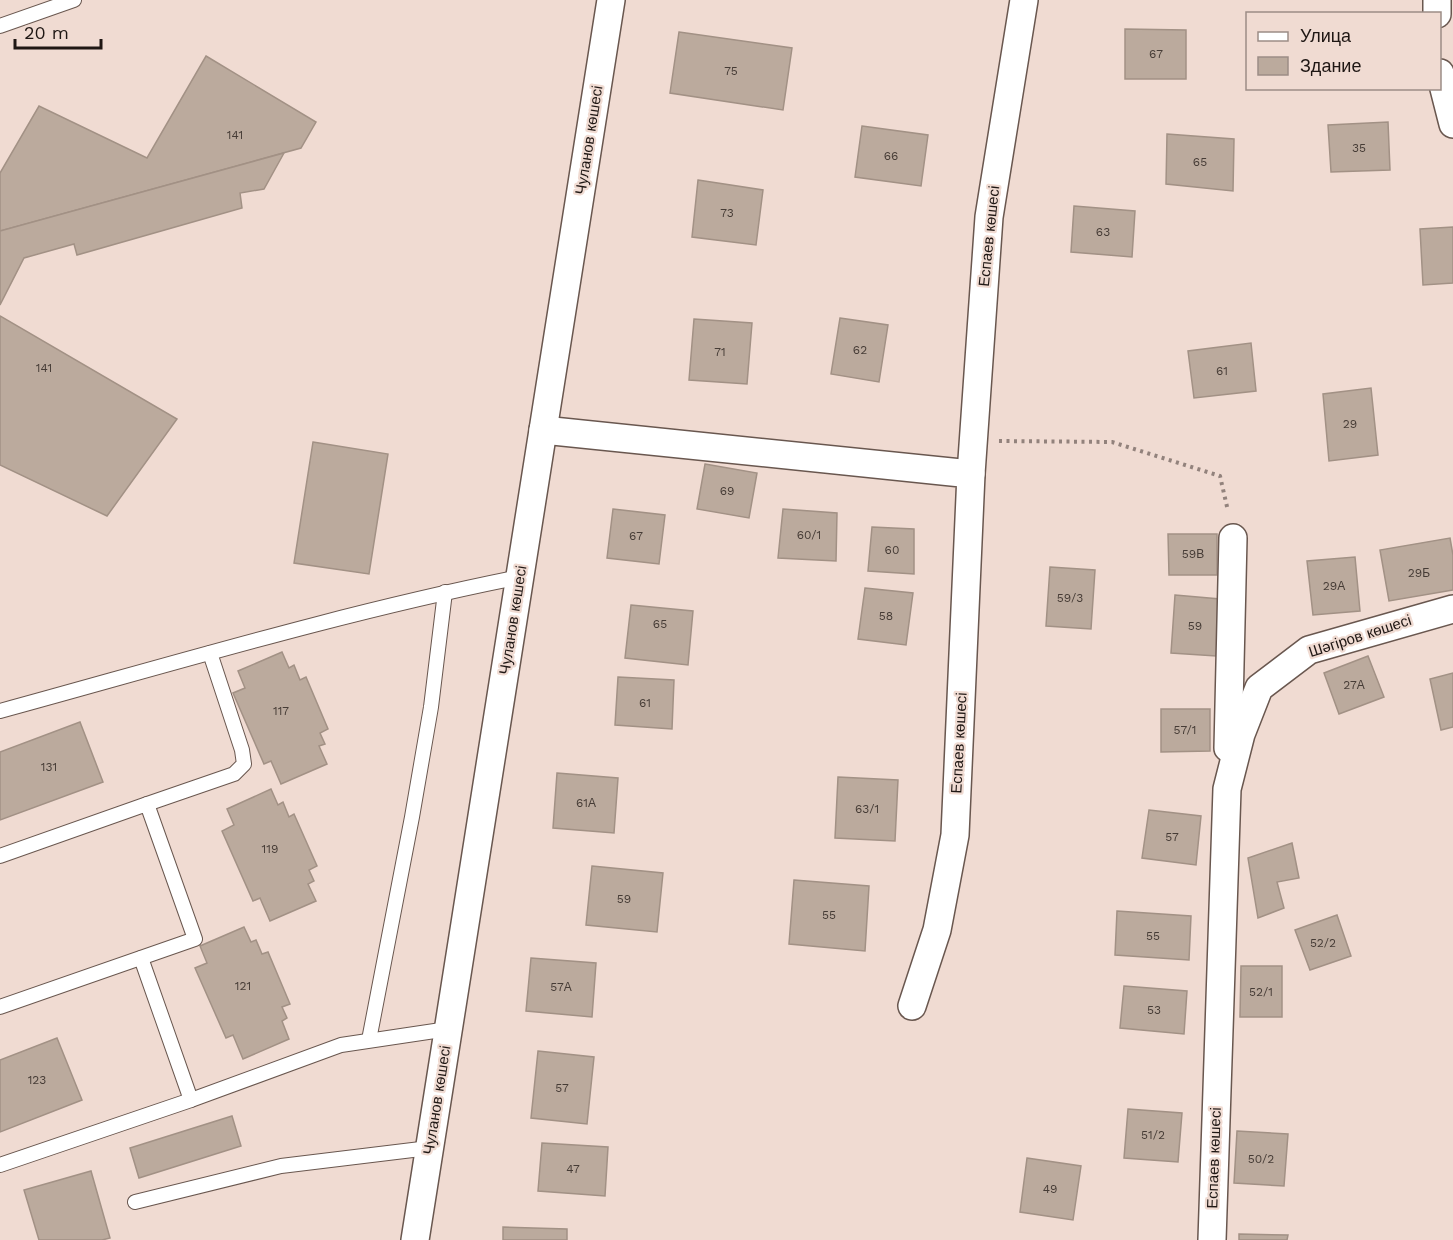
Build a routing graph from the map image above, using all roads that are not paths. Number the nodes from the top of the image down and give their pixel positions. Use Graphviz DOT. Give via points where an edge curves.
graph roads {
  1 [pos="75,0"];
  2 [pos="611,0"];
  3 [pos="1024,0"];
  4 [pos="36,6"];
  5 [pos="0,26"];
  6 [pos="1441,77"];
  7 [pos="1453,124"];
  8 [pos="543,430"];
  9 [pos="963,473"];
  10 [pos="1233,538"];
  11 [pos="520,577"];
  12 [pos="446,592"];
  13 [pos="1453,609"];
  14 [pos="210,653"];
  15 [pos="0,711"];
  16 [pos="1229,781"];
  17 [pos="147,804"];
  18 [pos="0,856"];
  19 [pos="141,958"];
  20 [pos="912,1006"];
  21 [pos="0,1007"];
  22 [pos="448,1029"];
  23 [pos="369,1040"];
  24 [pos="191,1100"];
  25 [pos="429,1148"];
  26 [pos="0,1165"];
  27 [pos="135,1203"];
  28 [pos="415,1240"];
  29 [pos="1212,1240"];
  1 -- 4 [label="lane"];
  2 -- 8 [label="street, Чуланов көшесі"];
  3 -- 9 [label="street, Еспаев көшесі" via="989,217 974,441"];
  4 -- 5 [label="lane"];
  6 -- 7 [label="street"];
  8 -- 9 [label="street"];
  8 -- 11 [label="street, Чуланов көшесі"];
  9 -- 20 [label="street, Еспаев көшесі" via="955,835 937,930"];
  10 -- 16 [label="street, Еспаев көшесі"];
  11 -- 12 [label="lane"];
  11 -- 22 [label="street, Чуланов көшесі"];
  12 -- 14 [label="lane"];
  12 -- 23 [label="lane" via="420,773"];
  13 -- 16 [label="street, Шәгіров көшесі" via="1309,650 1259,688 1241,734"];
  14 -- 15 [label="lane"];
  14 -- 17 [label="lane" via="244,764 234,774"];
  16 -- 29 [label="street, Еспаев көшесі"];
  17 -- 18 [label="lane"];
  17 -- 19 [label="lane" via="195,939"];
  19 -- 21 [label="lane"];
  19 -- 24 [label="lane"];
  22 -- 23 [label="lane"];
  22 -- 25 [label="street, Чуланов көшесі"];
  23 -- 24 [label="lane" via="341,1045"];
  24 -- 26 [label="lane"];
  25 -- 27 [label="lane" via="280,1166"];
  25 -- 28 [label="street, Чуланов көшесі"];
}
